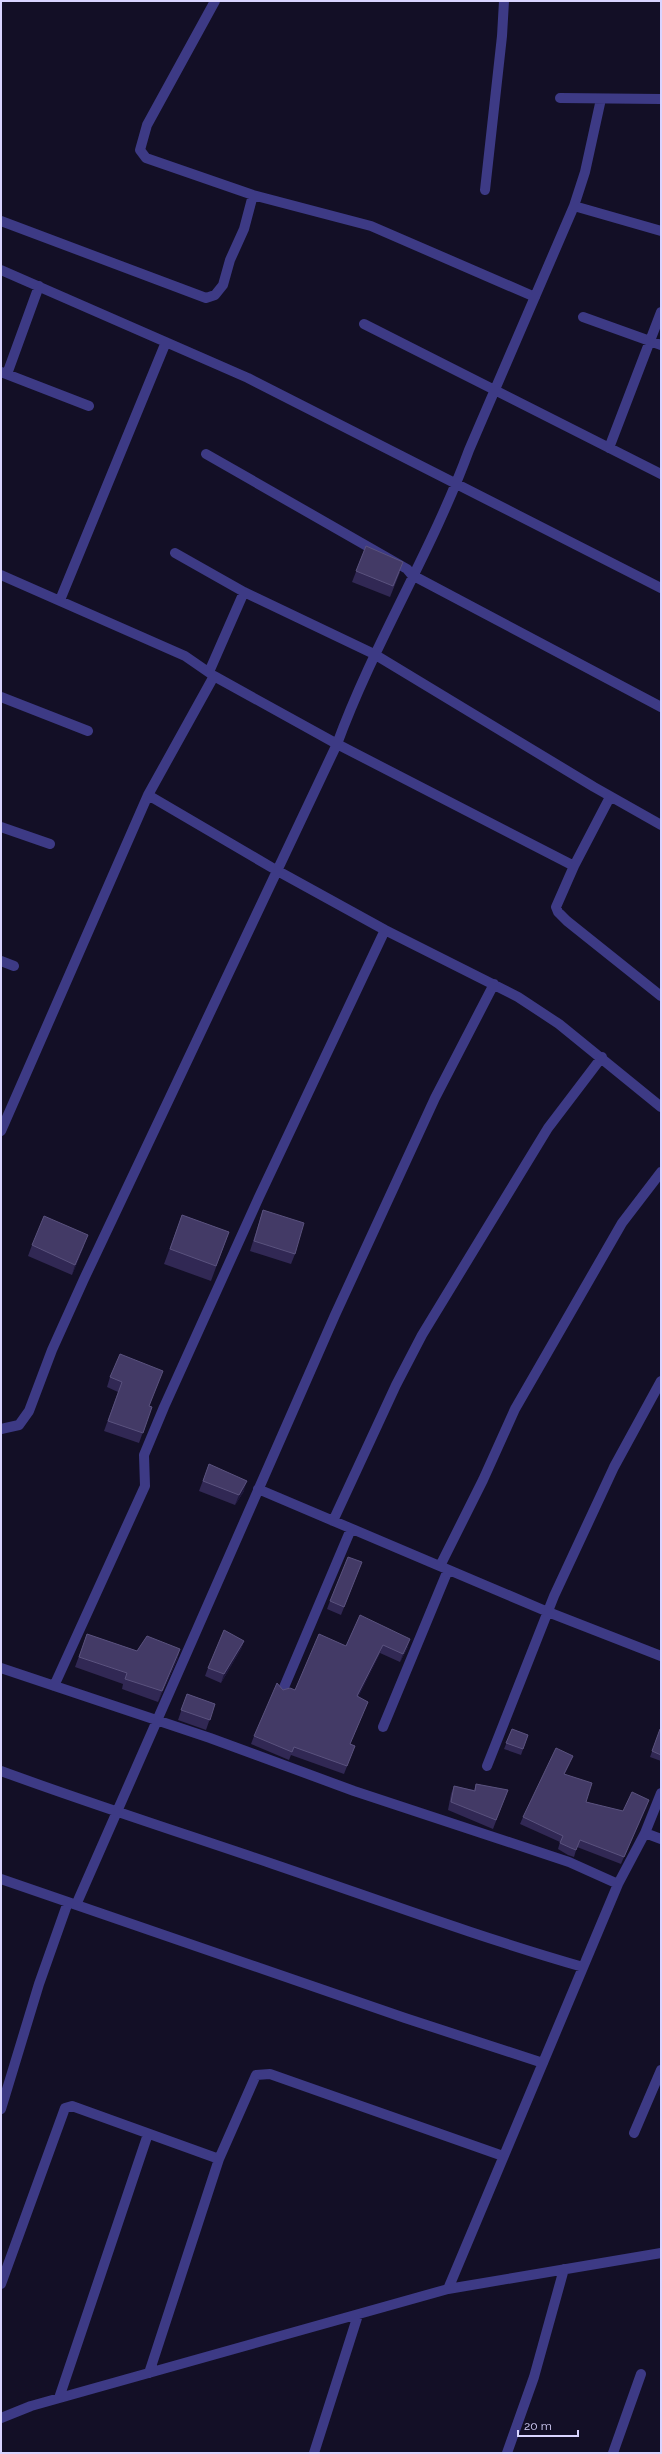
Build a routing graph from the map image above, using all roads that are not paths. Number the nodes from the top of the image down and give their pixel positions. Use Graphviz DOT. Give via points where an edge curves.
graph roads {
  1 [pos="215,1"];
  2 [pos="504,1"];
  3 [pos="560,98"];
  4 [pos="601,99"];
  5 [pos="661,100"];
  6 [pos="485,190"];
  7 [pos="252,196"];
  8 [pos="574,206"];
  9 [pos="1,221"];
  10 [pos="661,231"];
  11 [pos="1,270"];
  12 [pos="39,286"];
  13 [pos="535,297"];
  14 [pos="661,312"];
  15 [pos="583,317"];
  16 [pos="364,324"];
  17 [pos="650,341"];
  18 [pos="166,342"];
  19 [pos="661,345"];
  20 [pos="4,373"];
  21 [pos="495,392"];
  22 [pos="90,406"];
  23 [pos="609,448"];
  24 [pos="206,454"];
  25 [pos="661,474"];
  26 [pos="457,484"];
  27 [pos="174,553"];
  28 [pos="1,575"];
  29 [pos="412,575"];
  30 [pos="661,588"];
  31 [pos="244,592"];
  32 [pos="60,600"];
  33 [pos="374,654"];
  34 [pos="211,674"];
  35 [pos="1,697"];
  36 [pos="661,707"];
  37 [pos="88,731"];
  38 [pos="336,744"];
  39 [pos="148,795"];
  40 [pos="610,797"];
  41 [pos="661,825"];
  42 [pos="1,827"];
  43 [pos="50,844"];
  44 [pos="574,866"];
  45 [pos="276,870"];
  46 [pos="385,930"];
  47 [pos="1,961"];
  48 [pos="14,966"];
  49 [pos="494,984"];
  50 [pos="661,996"];
  51 [pos="602,1057"];
  52 [pos="661,1107"];
  53 [pos="1,1131"];
  54 [pos="661,1172"];
  55 [pos="661,1380"];
  56 [pos="1,1429"];
  57 [pos="258,1489"];
  58 [pos="333,1521"];
  59 [pos="351,1529"];
  60 [pos="444,1568"];
  61 [pos="548,1612"];
  62 [pos="661,1656"];
  63 [pos="1,1668"];
  64 [pos="54,1686"];
  65 [pos="282,1692"];
  66 [pos="156,1720"];
  67 [pos="383,1727"];
  68 [pos="487,1766"];
  69 [pos="1,1771"];
  70 [pos="661,1793"];
  71 [pos="115,1812"];
  72 [pos="645,1833"];
  73 [pos="661,1839"];
  74 [pos="1,1879"];
  75 [pos="618,1884"];
  76 [pos="72,1903"];
  77 [pos="583,1967"];
  78 [pos="543,2063"];
  79 [pos="661,2070"];
  80 [pos="1,2109"];
  81 [pos="634,2133"];
  82 [pos="148,2134"];
  83 [pos="503,2156"];
  84 [pos="219,2159"];
  85 [pos="661,2253"];
  86 [pos="564,2270"];
  87 [pos="1,2284"];
  88 [pos="448,2289"];
  89 [pos="358,2315"];
  90 [pos="149,2373"];
  91 [pos="641,2374"];
  92 [pos="59,2398"];
  93 [pos="1,2418"];
  94 [pos="314,2453"];
  95 [pos="507,2453"];
  96 [pos="613,2453"];
  1 -- 7 [label="street" via="147,124 140,150 146,158"];
  2 -- 6 [label="street"];
  3 -- 4 [label="street"];
  4 -- 5 [label="street"];
  4 -- 8 [label="street" via="585,172"];
  7 -- 9 [label="street" via="244,229 223,285 215,295 206,298"];
  7 -- 13 [label="street" via="371,226"];
  8 -- 10 [label="street"];
  8 -- 13 [label="street"];
  11 -- 12 [label="street"];
  12 -- 18 [label="street"];
  12 -- 20 [label="street"];
  13 -- 21 [label="street"];
  14 -- 17 [label="street"];
  15 -- 17 [label="street"];
  16 -- 21 [label="street"];
  17 -- 19 [label="street"];
  17 -- 23 [label="street"];
  18 -- 26 [label="street" via="248,378"];
  18 -- 32 [label="street"];
  20 -- 22 [label="street"];
  21 -- 23 [label="street"];
  21 -- 26 [label="street"];
  23 -- 25 [label="street"];
  24 -- 29 [label="street" via="339,529 407,569"];
  26 -- 29 [label="street"];
  26 -- 30 [label="street"];
  27 -- 31 [label="street"];
  28 -- 32 [label="street"];
  29 -- 33 [label="street"];
  29 -- 36 [label="street"];
  31 -- 33 [label="street"];
  31 -- 34 [label="street"];
  32 -- 34 [label="street" via="185,656"];
  33 -- 38 [label="street"];
  33 -- 40 [label="street"];
  34 -- 38 [label="street"];
  34 -- 39 [label="street"];
  35 -- 37 [label="street"];
  38 -- 44 [label="street"];
  38 -- 45 [label="street"];
  39 -- 45 [label="street"];
  39 -- 53 [label="street"];
  40 -- 41 [label="street"];
  40 -- 44 [label="street"];
  42 -- 43 [label="street"];
  44 -- 50 [label="street" via="557,902 558,912"];
  45 -- 46 [label="street"];
  45 -- 56 [label="street" via="71,1307 29,1411 19,1425"];
  46 -- 49 [label="street"];
  46 -- 64 [label="street" via="164,1407 144,1455 145,1486"];
  47 -- 48 [label="street"];
  49 -- 51 [label="street" via="560,1024"];
  49 -- 57 [label="street" via="429,1112"];
  51 -- 52 [label="street"];
  51 -- 58 [label="street" via="548,1128 422,1335"];
  54 -- 60 [label="street" via="622,1223 515,1409"];
  55 -- 61 [label="street" via="614,1467"];
  57 -- 58 [label="street"];
  57 -- 66 [label="street"];
  58 -- 59 [label="street"];
  59 -- 60 [label="street"];
  59 -- 65 [label="street"];
  60 -- 61 [label="street"];
  60 -- 67 [label="street"];
  61 -- 62 [label="street"];
  61 -- 68 [label="street"];
  63 -- 64 [label="street"];
  64 -- 66 [label="street"];
  66 -- 71 [label="street"];
  66 -- 75 [label="street" via="354,1791 569,1862"];
  69 -- 71 [label="street"];
  70 -- 72 [label="street"];
  71 -- 76 [label="street"];
  71 -- 77 [label="street" via="488,1939"];
  72 -- 73 [label="street"];
  72 -- 75 [label="street"];
  74 -- 76 [label="street"];
  75 -- 77 [label="street"];
  76 -- 78 [label="street"];
  76 -- 80 [label="street" via="39,1984"];
  77 -- 78 [label="street"];
  78 -- 83 [label="street"];
  79 -- 81 [label="street"];
  82 -- 84 [label="street"];
  82 -- 87 [label="street" via="72,2106 65,2108"];
  82 -- 92 [label="street"];
  83 -- 84 [label="street" via="261,2073 256,2075 252,2083"];
  83 -- 88 [label="street"];
  84 -- 90 [label="street"];
  85 -- 86 [label="street"];
  86 -- 88 [label="street"];
  86 -- 95 [label="street" via="534,2376"];
  88 -- 89 [label="street"];
  89 -- 90 [label="street"];
  89 -- 94 [label="street"];
  90 -- 92 [label="street"];
  91 -- 96 [label="street"];
  92 -- 93 [label="street"];
}
